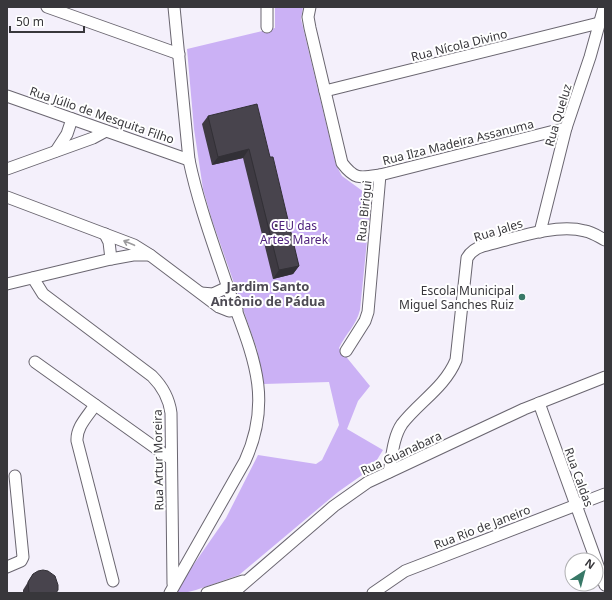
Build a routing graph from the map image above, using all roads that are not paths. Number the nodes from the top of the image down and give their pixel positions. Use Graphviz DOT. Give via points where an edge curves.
graph roads {
  1 [pos="47,7"];
  2 [pos="174,7"];
  3 [pos="267,7"];
  4 [pos="310,7"];
  5 [pos="604,7"];
  6 [pos="599,23"];
  7 [pos="267,27"];
  8 [pos="179,54"];
  9 [pos="325,92"];
  10 [pos="7,96"];
  11 [pos="72,119"];
  12 [pos="566,128"];
  13 [pos="106,131"];
  14 [pos="56,151"];
  15 [pos="189,160"];
  16 [pos="7,169"];
  17 [pos="380,175"];
  18 [pos="9,195"];
  19 [pos="540,232"];
  20 [pos="106,234"];
  21 [pos="605,240"];
  22 [pos="150,255"];
  23 [pos="111,259"];
  24 [pos="33,278"];
  25 [pos="7,284"];
  26 [pos="228,287"];
  27 [pos="201,293"];
  28 [pos="237,310"];
  29 [pos="346,351"];
  30 [pos="35,362"];
  31 [pos="605,377"];
  32 [pos="539,403"];
  33 [pos="95,405"];
  34 [pos="171,459"];
  35 [pos="389,472"];
  36 [pos="14,476"];
  37 [pos="605,494"];
  38 [pos="576,506"];
  39 [pos="7,567"];
  40 [pos="247,580"];
  41 [pos="113,581"];
  42 [pos="605,585"];
  43 [pos="171,589"];
  44 [pos="207,593"];
  45 [pos="232,593"];
  46 [pos="373,593"];
  1 -- 8 [label="street"];
  2 -- 8 [label="street"];
  3 -- 7 [label="street"];
  4 -- 9 [label="street, Rua Birigui" via="308,17"];
  5 -- 6 [label="street, Rua Queluz"];
  6 -- 9 [label="street, Rua Nícola Divino"];
  6 -- 12 [label="street, Rua Queluz"];
  8 -- 15 [label="street"];
  9 -- 17 [label="street, Rua Birigui" via="342,163 350,174 357,177"];
  10 -- 11 [label="street, Rua Júlio de Mesquita Filho"];
  11 -- 13 [label="street, Rua Júlio de Mesquita Filho"];
  11 -- 14 [label="street" via="67,134"];
  12 -- 17 [label="street, Rua Ilza Madeira Assanuma"];
  12 -- 19 [label="street, Rua Queluz"];
  13 -- 14 [label="street"];
  13 -- 15 [label="street, Rua Júlio de Mesquita Filho"];
  14 -- 16 [label="street"];
  15 -- 26 [label="street" via="194,185"];
  17 -- 29 [label="street, Rua Birigui" via="368,312 363,326"];
  18 -- 20 [label="street"];
  19 -- 21 [label="street, Rua Jales" via="568,228 586,231"];
  19 -- 35 [label="street, Rua Jales" via="476,248 470,253 467,258 456,360 443,382 402,425 397,435"];
  22 -- 20 [label="street, one-way" via="128,242"];
  20 -- 23 [label="street"];
  22 -- 23 [label="street"];
  22 -- 27 [label="street"];
  23 -- 24 [label="street"];
  24 -- 25 [label="street"];
  24 -- 34 [label="street, Rua Artur Moreira" via="43,294 160,384 170,405"];
  26 -- 27 [label="street" via="213,294"];
  26 -- 28 [label="street"];
  27 -- 28 [label="street" via="224,310"];
  28 -- 43 [label="street" via="259,382 256,432 240,471"];
  30 -- 33 [label="street"];
  31 -- 32 [label="street, Rua Guanabara"];
  32 -- 35 [label="street, Rua Guanabara"];
  32 -- 38 [label="street, Rua Caldas"];
  33 -- 34 [label="street"];
  33 -- 41 [label="street" via="79,428 77,441"];
  34 -- 43 [label="street, Rua Artur Moreira"];
  35 -- 40 [label="street, Rua Guanabara" via="344,498"];
  36 -- 39 [label="street" via="24,557"];
  37 -- 38 [label="street, Rua Rio de Janeiro"];
  38 -- 42 [label="street, Rua Caldas"];
  38 -- 46 [label="street, Rua Rio de Janeiro" via="405,571"];
  40 -- 44 [label="street"];
  40 -- 45 [label="street, Rua Guanabara"];
}
